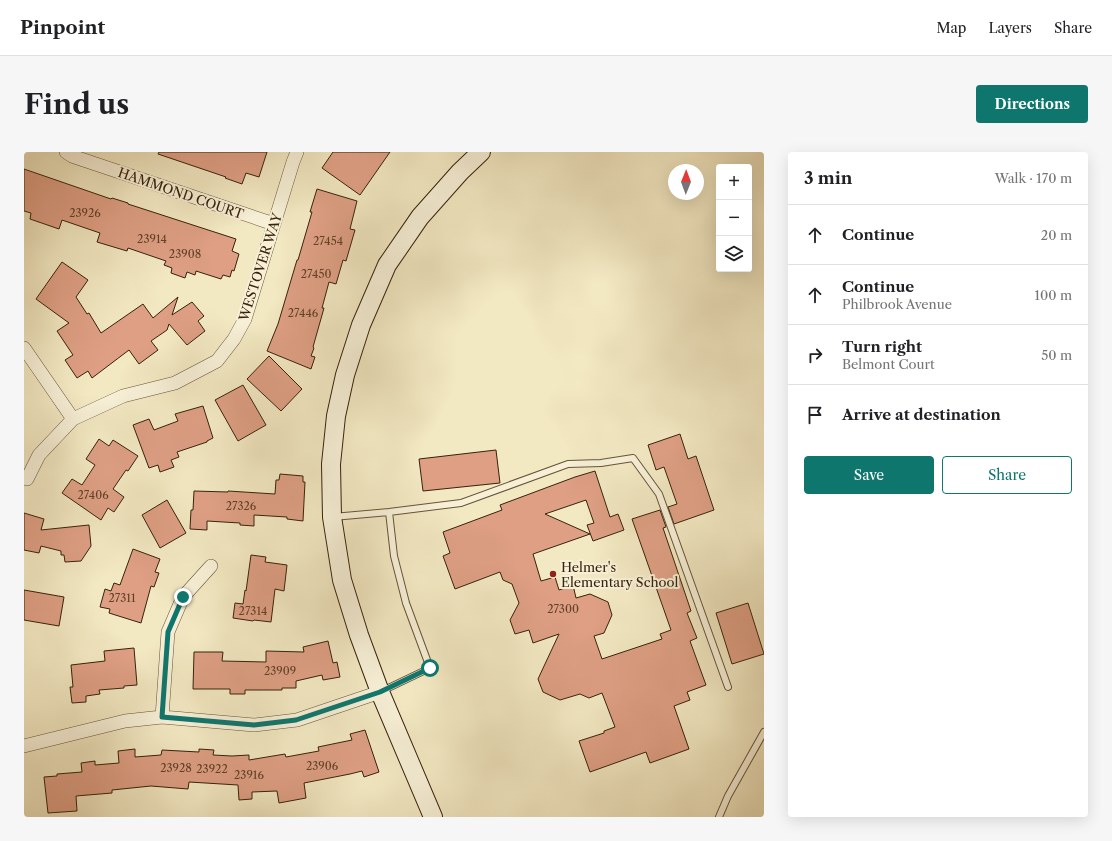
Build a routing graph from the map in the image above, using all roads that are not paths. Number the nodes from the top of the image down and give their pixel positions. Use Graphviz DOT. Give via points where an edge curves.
graph roads {
  1 [pos="66,152"];
  2 [pos="297,152"];
  3 [pos="481,152"];
  4 [pos="274,224"];
  5 [pos="24,348"];
  6 [pos="72,419"];
  7 [pos="27,479"];
  8 [pos="389,512"];
  9 [pos="332,517"];
  10 [pos="211,566"];
  11 [pos="728,687"];
  12 [pos="380,692"];
  13 [pos="162,717"];
  14 [pos="764,732"];
  15 [pos="24,746"];
  16 [pos="433,817"];
  17 [pos="719,817"];
  1 -- 4 [label="street, HAMMOND COURT"];
  2 -- 4 [label="street, WESTOVER WAY"];
  3 -- 9 [label="street" via="420,217 387,265 361,325 345,375 336,416 331,464"];
  4 -- 6 [label="street, WESTOVER WAY" via="245,319 234,340 217,361 175,383 123,396"];
  5 -- 6 [label="street"];
  6 -- 7 [label="street, WESTOVER WAY" via="39,455"];
  8 -- 9 [label="lane"];
  8 -- 11 [label="lane" via="461,503 568,464 601,463 633,458 659,494"];
  8 -- 12 [label="lane" via="394,556 406,603 430,668"];
  9 -- 12 [label="street" via="342,580"];
  10 -- 13 [label="street" via="183,597 168,632"];
  12 -- 13 [label="street" via="296,720 254,725"];
  12 -- 16 [label="street"];
  13 -- 15 [label="street" via="125,721"];
  14 -- 17 [label="lane"];
}
